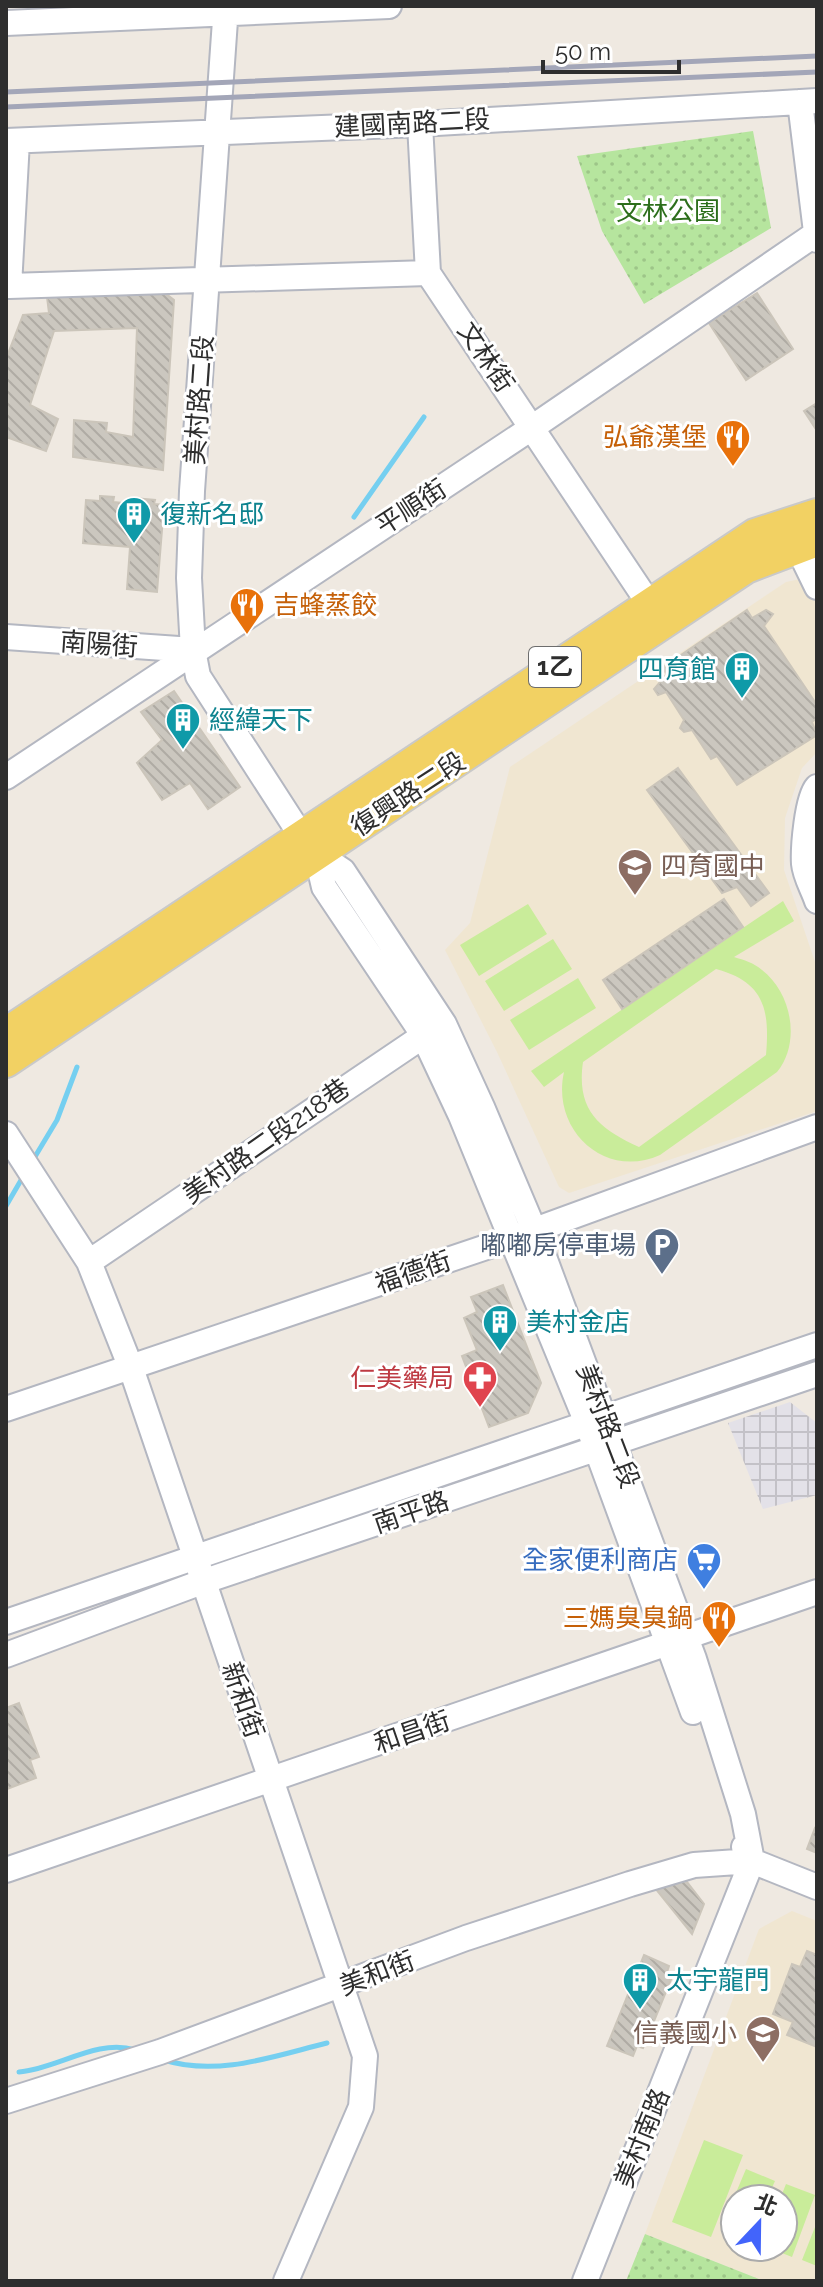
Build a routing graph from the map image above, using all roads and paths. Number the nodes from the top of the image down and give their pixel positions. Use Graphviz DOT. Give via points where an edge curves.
graph roads {
  1 [pos="389,6"];
  2 [pos="226,10"];
  3 [pos="6,23"];
  4 [pos="809,101"];
  5 [pos="420,124"];
  6 [pos="216,130"];
  7 [pos="12,141"];
  8 [pos="816,238"];
  9 [pos="428,273"];
  10 [pos="209,280"];
  11 [pos="533,427"];
  12 [pos="817,514"];
  13 [pos="808,544"];
  14 [pos="817,587"];
  15 [pos="656,614"];
  16 [pos="6,637"];
  17 [pos="193,650"];
  18 [pos="6,777"];
  19 [pos="817,787"];
  20 [pos="309,845"];
  21 [pos="817,901"];
  22 [pos="433,1029"];
  23 [pos="6,1033"];
  24 [pos="6,1062"];
  25 [pos="817,1127"];
  26 [pos="6,1134"];
  27 [pos="524,1234"];
  28 [pos="89,1262"];
  29 [pos="817,1345"];
  30 [pos="131,1368"];
  31 [pos="817,1374"];
  32 [pos="6,1409"];
  33 [pos="595,1420"];
  34 [pos="605,1446"];
  35 [pos="195,1555"];
  36 [pos="202,1582"];
  37 [pos="817,1592"];
  38 [pos="6,1622"];
  39 [pos="677,1640"];
  40 [pos="6,1655"];
  41 [pos="270,1781"];
  42 [pos="752,1861"];
  43 [pos="6,1870"];
  44 [pos="817,1887"];
  45 [pos="343,1987"];
  46 [pos="6,2101"];
  47 [pos="286,2281"];
  48 [pos="585,2281"];
  1 -- 2 [label="street"];
  2 -- 3 [label="street"];
  2 -- 6 [label="street, 美村路二段"];
  4 -- 5 [label="street, 建國南路二段"];
  4 -- 8 [label="street"];
  5 -- 6 [label="street, 建國南路二段"];
  5 -- 9 [label="street"];
  6 -- 7 [label="street, 建國南路二段"];
  6 -- 10 [label="street, 美村路二段"];
  7 -- 10 [label="street" via="9,286"];
  8 -- 11 [label="street, 平順街"];
  9 -- 10 [label="street"];
  9 -- 11 [label="street, 文林街"];
  10 -- 17 [label="street, 美村路二段" via="192,491"];
  11 -- 15 [label="street, 文林街"];
  11 -- 17 [label="street, 平順街"];
  12 -- 15 [label="main road, 復興路二段 / 1乙" via="755,534"];
  13 -- 14 [label="street"];
  13 -- 15 [label="main road, 復興路二段 / 1乙" via="746,568"];
  15 -- 20 [label="main road, 復興路二段 / 1乙"];
  16 -- 17 [label="street, 南陽街"];
  17 -- 18 [label="street, 平順街"];
  17 -- 20 [label="street, 美村路二段" via="198,676"];
  19 -- 21 [label="street" via="804,865"];
  20 -- 22 [label="street, 美村路二段" via="343,871"];
  20 -- 23 [label="main road, 復興路二段 / 1乙"];
  20 -- 24 [label="main road, 復興路二段 / 1乙"];
  22 -- 27 [label="street, 美村路二段"];
  22 -- 28 [label="street, 美村路二段218巷"];
  25 -- 27 [label="street, 福德街"];
  26 -- 28 [label="street, 新和街"];
  27 -- 30 [label="street, 福德街"];
  27 -- 33 [label="street, 美村路二段"];
  28 -- 30 [label="street, 新和街"];
  29 -- 33 [label="street, 南平路"];
  30 -- 32 [label="street, 福德街"];
  30 -- 35 [label="street, 新和街"];
  31 -- 34 [label="street, 南平路"];
  33 -- 34 [label="street, 美村路二段"];
  33 -- 35 [label="street, 南平路"];
  34 -- 36 [label="street, 南平路"];
  34 -- 39 [label="street, 美村路二段"];
  35 -- 36 [label="street, 新和街"];
  35 -- 38 [label="street, 南平路"];
  36 -- 40 [label="street, 南平路"];
  36 -- 41 [label="street, 新和街"];
  37 -- 39 [label="street, 和昌街"];
  39 -- 41 [label="street, 和昌街"];
  39 -- 42 [label="street, 美村路二段" via="743,1814"];
  41 -- 43 [label="street, 和昌街"];
  41 -- 45 [label="street, 新和街"];
  42 -- 44 [label="street"];
  42 -- 45 [label="street, 美和街" via="694,1865 630,1884 466,1938"];
  42 -- 48 [label="street, 美村南路"];
  45 -- 46 [label="street, 美和街"];
  45 -- 47 [label="street, 新和街" via="365,2056 364,2092"];
}
